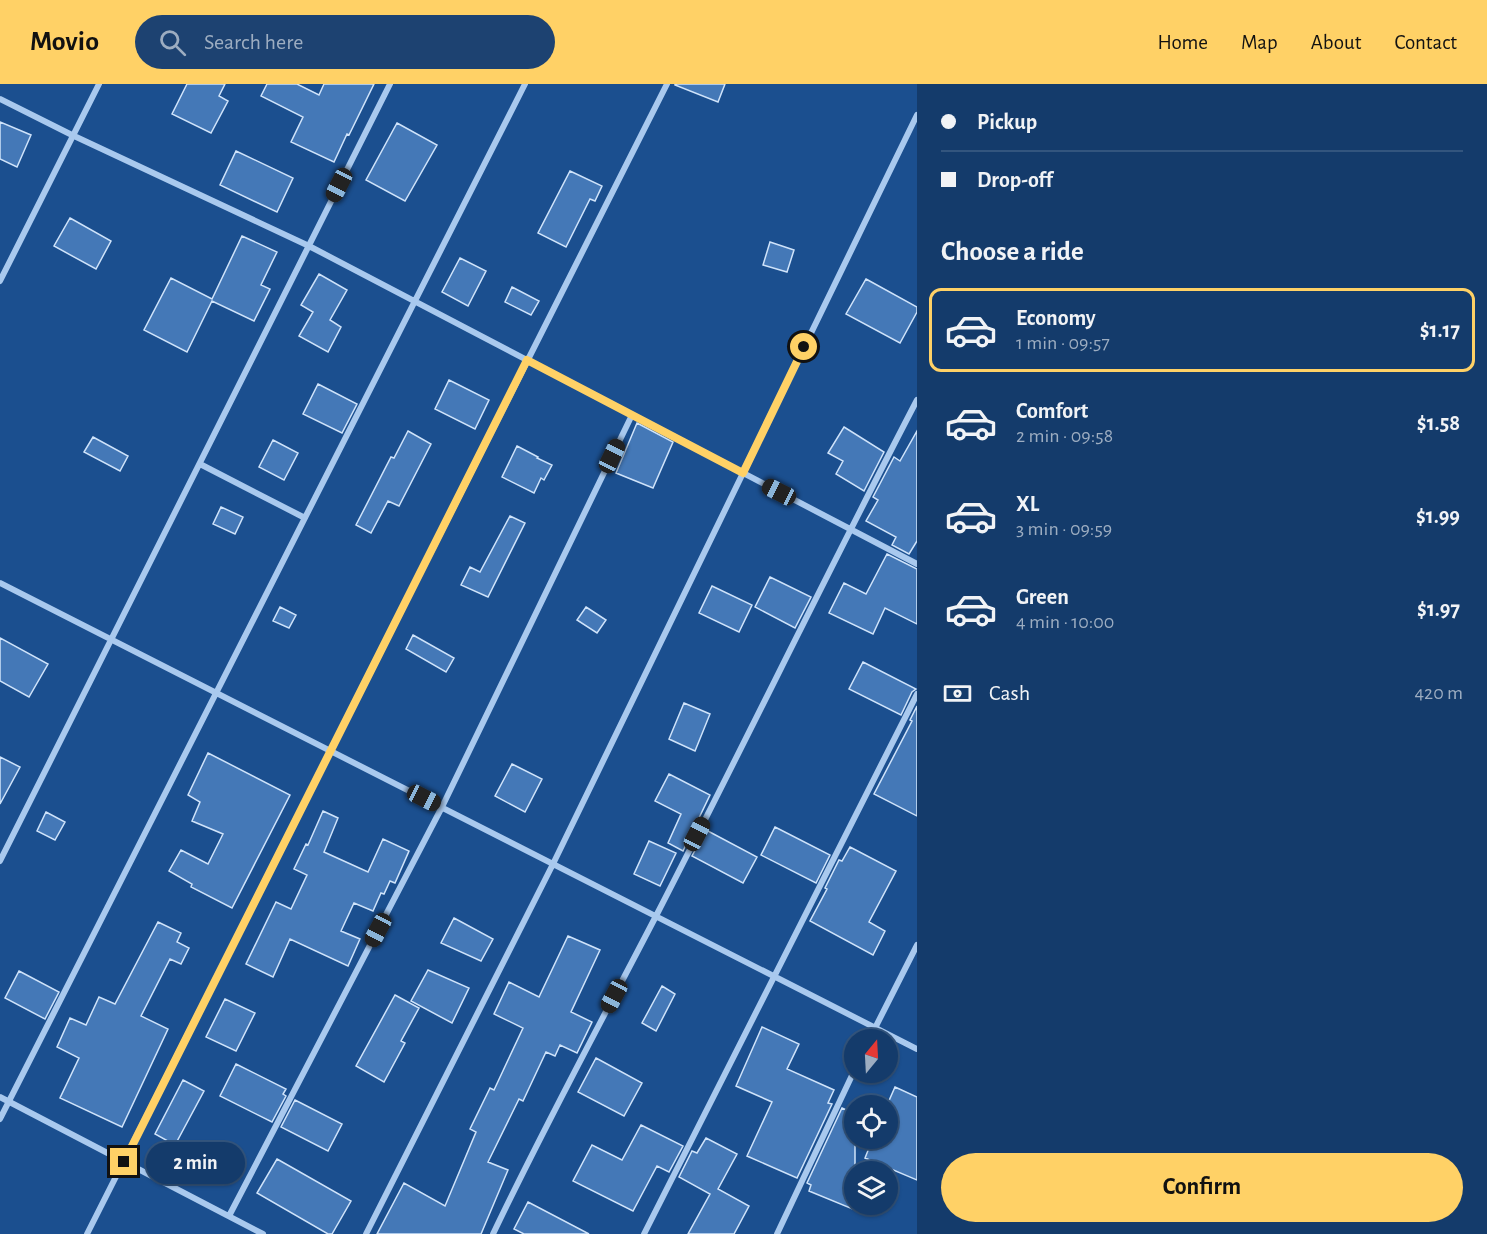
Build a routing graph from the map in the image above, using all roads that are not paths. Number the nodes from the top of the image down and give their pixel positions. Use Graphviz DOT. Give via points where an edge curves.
graph roads {
  1 [pos="99,84"];
  2 [pos="390,84"];
  3 [pos="525,84"];
  4 [pos="667,84"];
  5 [pos="0,99"];
  6 [pos="917,115"];
  7 [pos="72,135"];
  8 [pos="309,246"];
  9 [pos="0,281"];
  10 [pos="415,301"];
  11 [pos="527,360"];
  12 [pos="917,400"];
  13 [pos="632,415"];
  14 [pos="200,464"];
  15 [pos="743,473"];
  16 [pos="305,518"];
  17 [pos="850,529"];
  18 [pos="917,564"];
  19 [pos="0,583"];
  20 [pos="112,639"];
  21 [pos="216,693"];
  22 [pos="917,694"];
  23 [pos="331,751"];
  24 [pos="442,807"];
  25 [pos="0,861"];
  26 [pos="553,864"];
  27 [pos="656,915"];
  28 [pos="917,945"];
  29 [pos="774,976"];
  30 [pos="875,1027"];
  31 [pos="917,1049"];
  32 [pos="848,1083"];
  33 [pos="0,1097"];
  34 [pos="9,1102"];
  35 [pos="0,1119"];
  36 [pos="124,1162"];
  37 [pos="229,1216"];
  38 [pos="87,1234"];
  39 [pos="263,1234"];
  40 [pos="366,1234"];
  41 [pos="492,1234"];
  42 [pos="644,1234"];
  43 [pos="777,1234"];
  1 -- 7 [label="street"];
  2 -- 8 [label="street"];
  3 -- 10 [label="street"];
  4 -- 11 [label="street"];
  5 -- 7 [label="street"];
  6 -- 15 [label="street"];
  7 -- 8 [label="street"];
  7 -- 9 [label="street"];
  8 -- 10 [label="street"];
  8 -- 14 [label="street"];
  10 -- 11 [label="street"];
  10 -- 16 [label="street"];
  11 -- 13 [label="street"];
  11 -- 23 [label="street"];
  12 -- 17 [label="street"];
  13 -- 15 [label="street"];
  13 -- 24 [label="street"];
  14 -- 16 [label="street"];
  14 -- 20 [label="street"];
  15 -- 17 [label="street"];
  15 -- 26 [label="street"];
  16 -- 21 [label="street"];
  17 -- 18 [label="street"];
  17 -- 27 [label="street"];
  19 -- 20 [label="street"];
  20 -- 21 [label="street"];
  20 -- 25 [label="street"];
  21 -- 23 [label="street"];
  21 -- 34 [label="street"];
  22 -- 29 [label="street"];
  23 -- 24 [label="street"];
  23 -- 36 [label="street"];
  24 -- 26 [label="street"];
  24 -- 37 [label="street"];
  26 -- 27 [label="street"];
  26 -- 40 [label="street"];
  27 -- 29 [label="street"];
  27 -- 41 [label="street"];
  28 -- 30 [label="street"];
  29 -- 30 [label="street"];
  29 -- 42 [label="street"];
  30 -- 31 [label="street"];
  32 -- 43 [label="street"];
  33 -- 34 [label="street"];
  34 -- 35 [label="street"];
  34 -- 36 [label="street"];
  36 -- 37 [label="street"];
  36 -- 38 [label="street"];
  37 -- 39 [label="street"];
}
